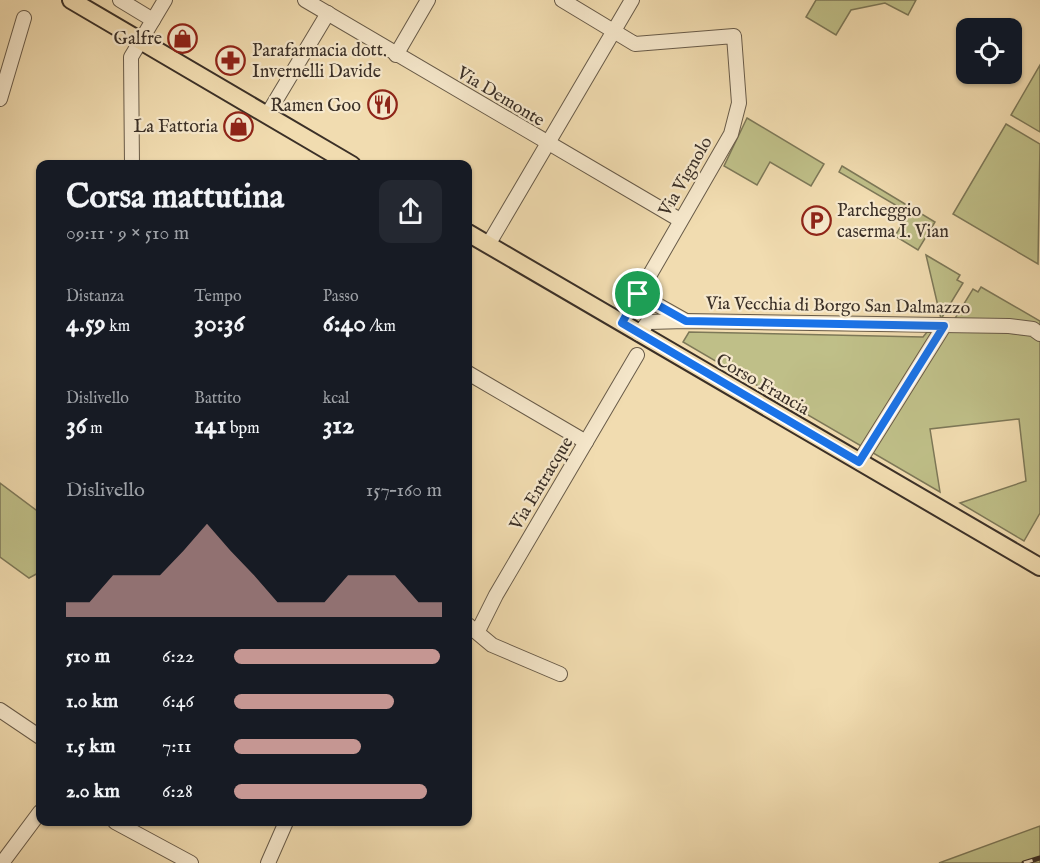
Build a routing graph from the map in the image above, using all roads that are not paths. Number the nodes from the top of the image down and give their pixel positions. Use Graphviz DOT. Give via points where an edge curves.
graph roads {
  1 [pos="72,0"];
  2 [pos="120,0"];
  3 [pos="165,0"];
  4 [pos="305,0"];
  5 [pos="428,0"];
  6 [pos="562,0"];
  7 [pos="632,0"];
  8 [pos="328,13"];
  9 [pos="24,18"];
  10 [pos="153,20"];
  11 [pos="614,31"];
  12 [pos="140,40"];
  13 [pos="396,55"];
  14 [pos="0,99"];
  15 [pos="267,115"];
  16 [pos="548,145"];
  17 [pos="132,160"];
  18 [pos="344,160"];
  19 [pos="680,220"];
  20 [pos="472,235"];
  21 [pos="488,245"];
  22 [pos="638,294"];
  23 [pos="686,321"];
  24 [pos="622,323"];
  25 [pos="944,326"];
  26 [pos="639,333"];
  27 [pos="1040,334"];
  28 [pos="637,354"];
  29 [pos="472,375"];
  30 [pos="586,442"];
  31 [pos="859,462"];
  32 [pos="1040,567"];
  33 [pos="473,628"];
  34 [pos="560,674"];
  35 [pos="0,710"];
  36 [pos="36,734"];
  37 [pos="36,817"];
  38 [pos="122,826"];
  39 [pos="284,826"];
  40 [pos="2,863"];
  41 [pos="191,863"];
  42 [pos="268,863"];
  1 -- 12 [label="main road"];
  2 -- 10 [label="street"];
  3 -- 10 [label="street"];
  4 -- 8 [label="street, Via Demonte"];
  5 -- 13 [label="street"];
  6 -- 11 [label="street"];
  7 -- 11 [label="street"];
  8 -- 13 [label="street, Via Demonte"];
  8 -- 15 [label="street"];
  9 -- 14 [label="street"];
  10 -- 12 [label="street"];
  11 -- 16 [label="street"];
  11 -- 19 [label="street, Via Vignolo" via="635,44 734,36 739,88 737,116 731,134"];
  12 -- 15 [label="main road"];
  12 -- 17 [label="street" via="131,57"];
  13 -- 16 [label="street, Via Demonte"];
  15 -- 18 [label="main road"];
  16 -- 19 [label="street, Via Demonte"];
  16 -- 21 [label="street"];
  19 -- 22 [label="street, Via Vignolo"];
  20 -- 21 [label="main road, Corso Francia"];
  21 -- 24 [label="main road, Corso Francia"];
  22 -- 23 [label="street"];
  22 -- 24 [label="street, Via Vignolo"];
  23 -- 25 [label="street, Via Vecchia di Borgo San Dalmazzo"];
  23 -- 26 [label="street, Via Vecchia di Borgo San Dalmazzo" via="648,322"];
  24 -- 26 [label="main road, Corso Francia"];
  25 -- 27 [label="street, Via Vecchia di Borgo San Dalmazzo" via="1008,326 1033,329"];
  25 -- 31 [label="street"];
  26 -- 31 [label="main road, Corso Francia"];
  28 -- 30 [label="street, Via Entracque"];
  29 -- 30 [label="street"];
  30 -- 33 [label="street, Via Entracque"];
  31 -- 32 [label="main road, Corso Francia"];
  33 -- 34 [label="street" via="492,645"];
  35 -- 36 [label="street"];
  37 -- 40 [label="street"];
  38 -- 41 [label="street"];
  39 -- 42 [label="street"];
}
